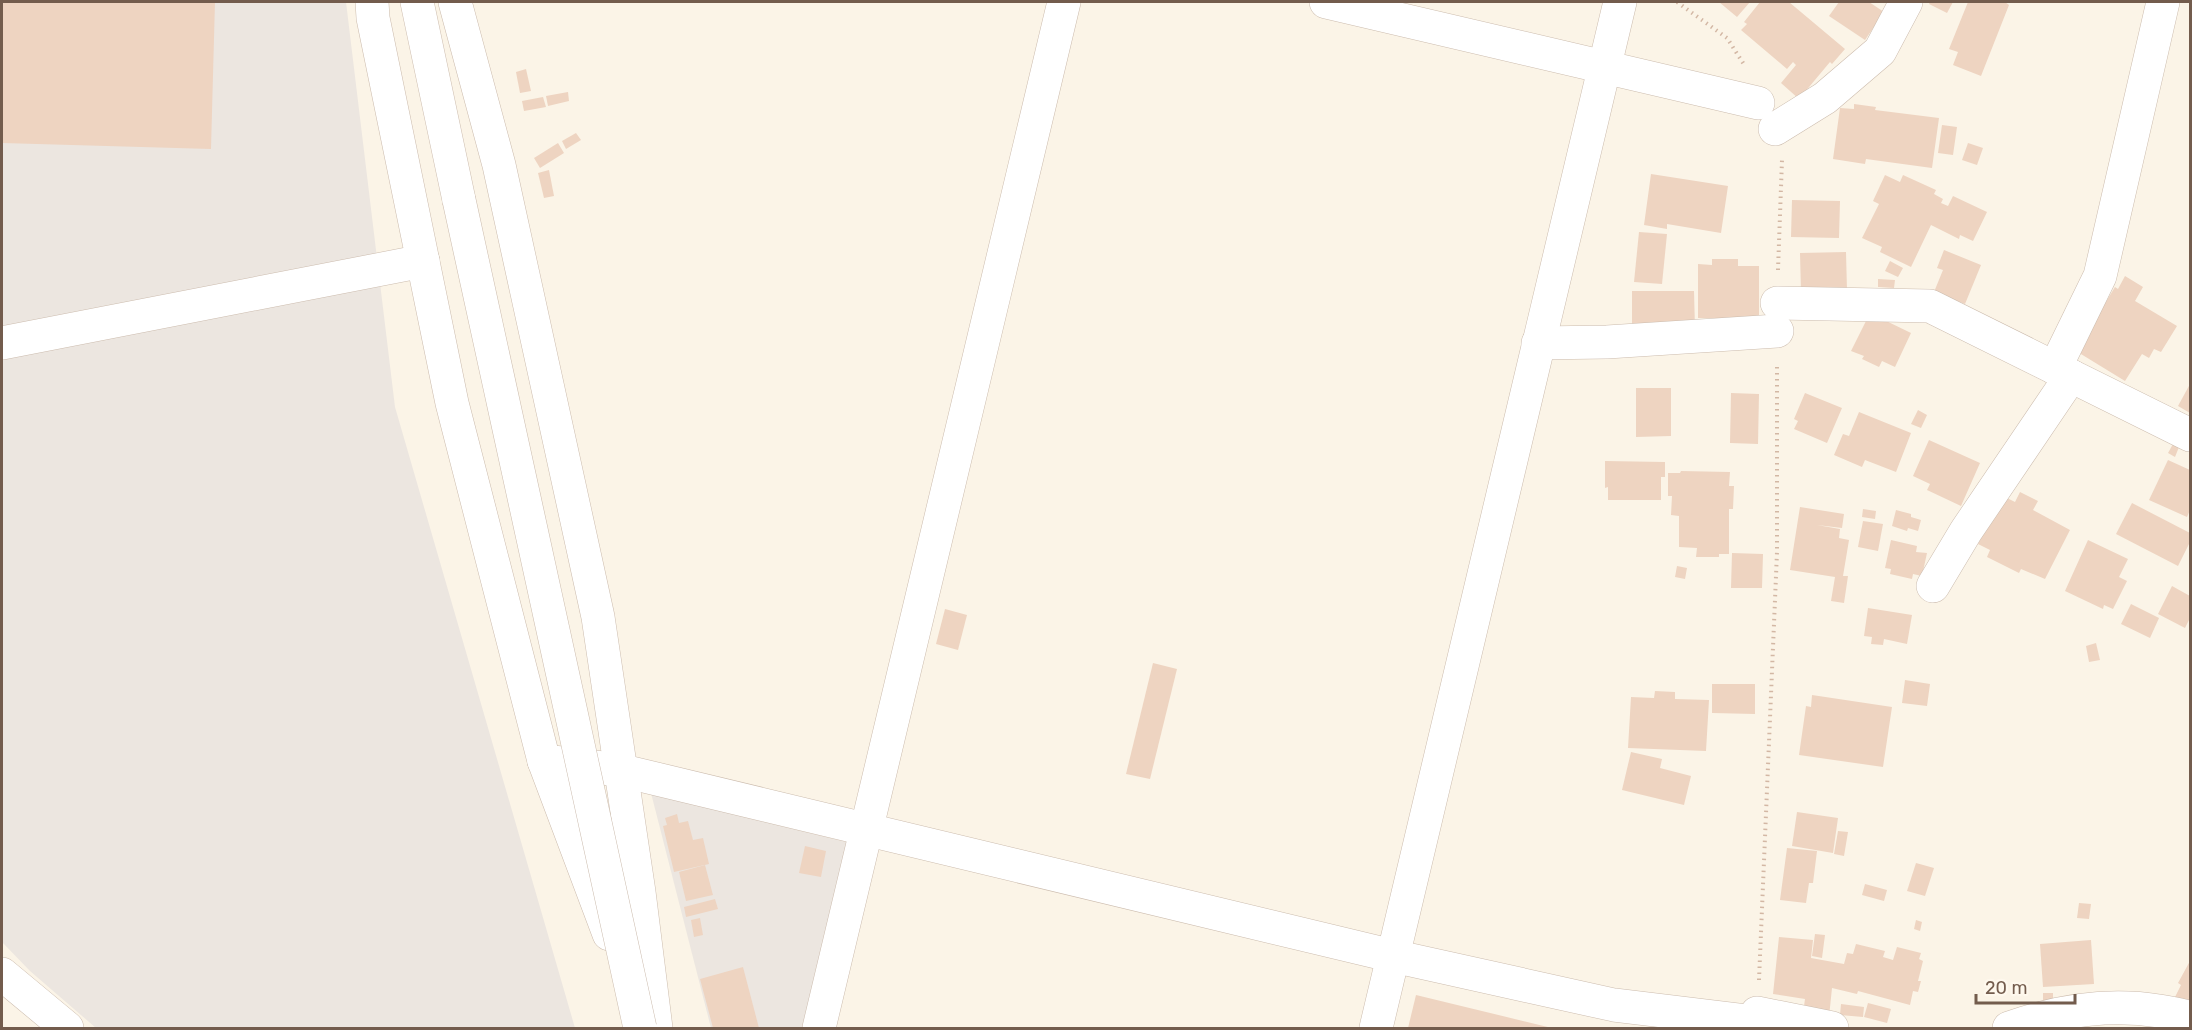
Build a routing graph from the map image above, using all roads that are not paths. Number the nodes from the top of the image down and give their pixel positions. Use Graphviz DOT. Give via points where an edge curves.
graph roads {
  1 [pos="372,2"];
  2 [pos="417,2"];
  3 [pos="455,2"];
  4 [pos="1064,2"];
  5 [pos="1326,2"];
  6 [pos="1620,2"];
  7 [pos="1906,2"];
  8 [pos="2163,2"];
  9 [pos="1603,67"];
  10 [pos="423,261"];
  11 [pos="2,343"];
  12 [pos="1538,343"];
  13 [pos="2063,372"];
  14 [pos="2190,435"];
  15 [pos="1933,586"];
  16 [pos="544,760"];
  17 [pos="619,770"];
  18 [pos="867,828"];
  19 [pos="1394,956"];
  20 [pos="2,974"];
  21 [pos="2190,1018"];
  22 [pos="67,1029"];
  23 [pos="642,1029"];
  24 [pos="656,1029"];
  25 [pos="819,1029"];
  26 [pos="1376,1029"];
  27 [pos="1832,1029"];
  28 [pos="2009,1029"];
  1 -- 10 [label="street"];
  2 -- 23 [label="street, bridge"];
  3 -- 17 [label="street" via="499,165 595,605"];
  4 -- 18 [label="street"];
  5 -- 9 [label="street"];
  6 -- 9 [label="street"];
  7 -- 9 [label="street" via="1880,51 1825,98 1767,116"];
  8 -- 13 [label="street" via="2100,276"];
  9 -- 12 [label="street"];
  10 -- 11 [label="street"];
  10 -- 16 [label="street" via="452,403"];
  12 -- 13 [label="street" via="1607,342 1777,317 1930,306"];
  12 -- 19 [label="street"];
  13 -- 14 [label="street"];
  13 -- 15 [label="street"];
  16 -- 17 [label="street"];
  16 -- 23 [label="street"];
  17 -- 18 [label="street"];
  17 -- 24 [label="street"];
  18 -- 19 [label="street"];
  18 -- 25 [label="street"];
  19 -- 26 [label="street"];
  19 -- 27 [label="street" via="1614,1005 1756,1017"];
  20 -- 22 [label="street"];
  21 -- 28 [label="street" via="2134,1007 2092,1009 2037,1018"];
}
